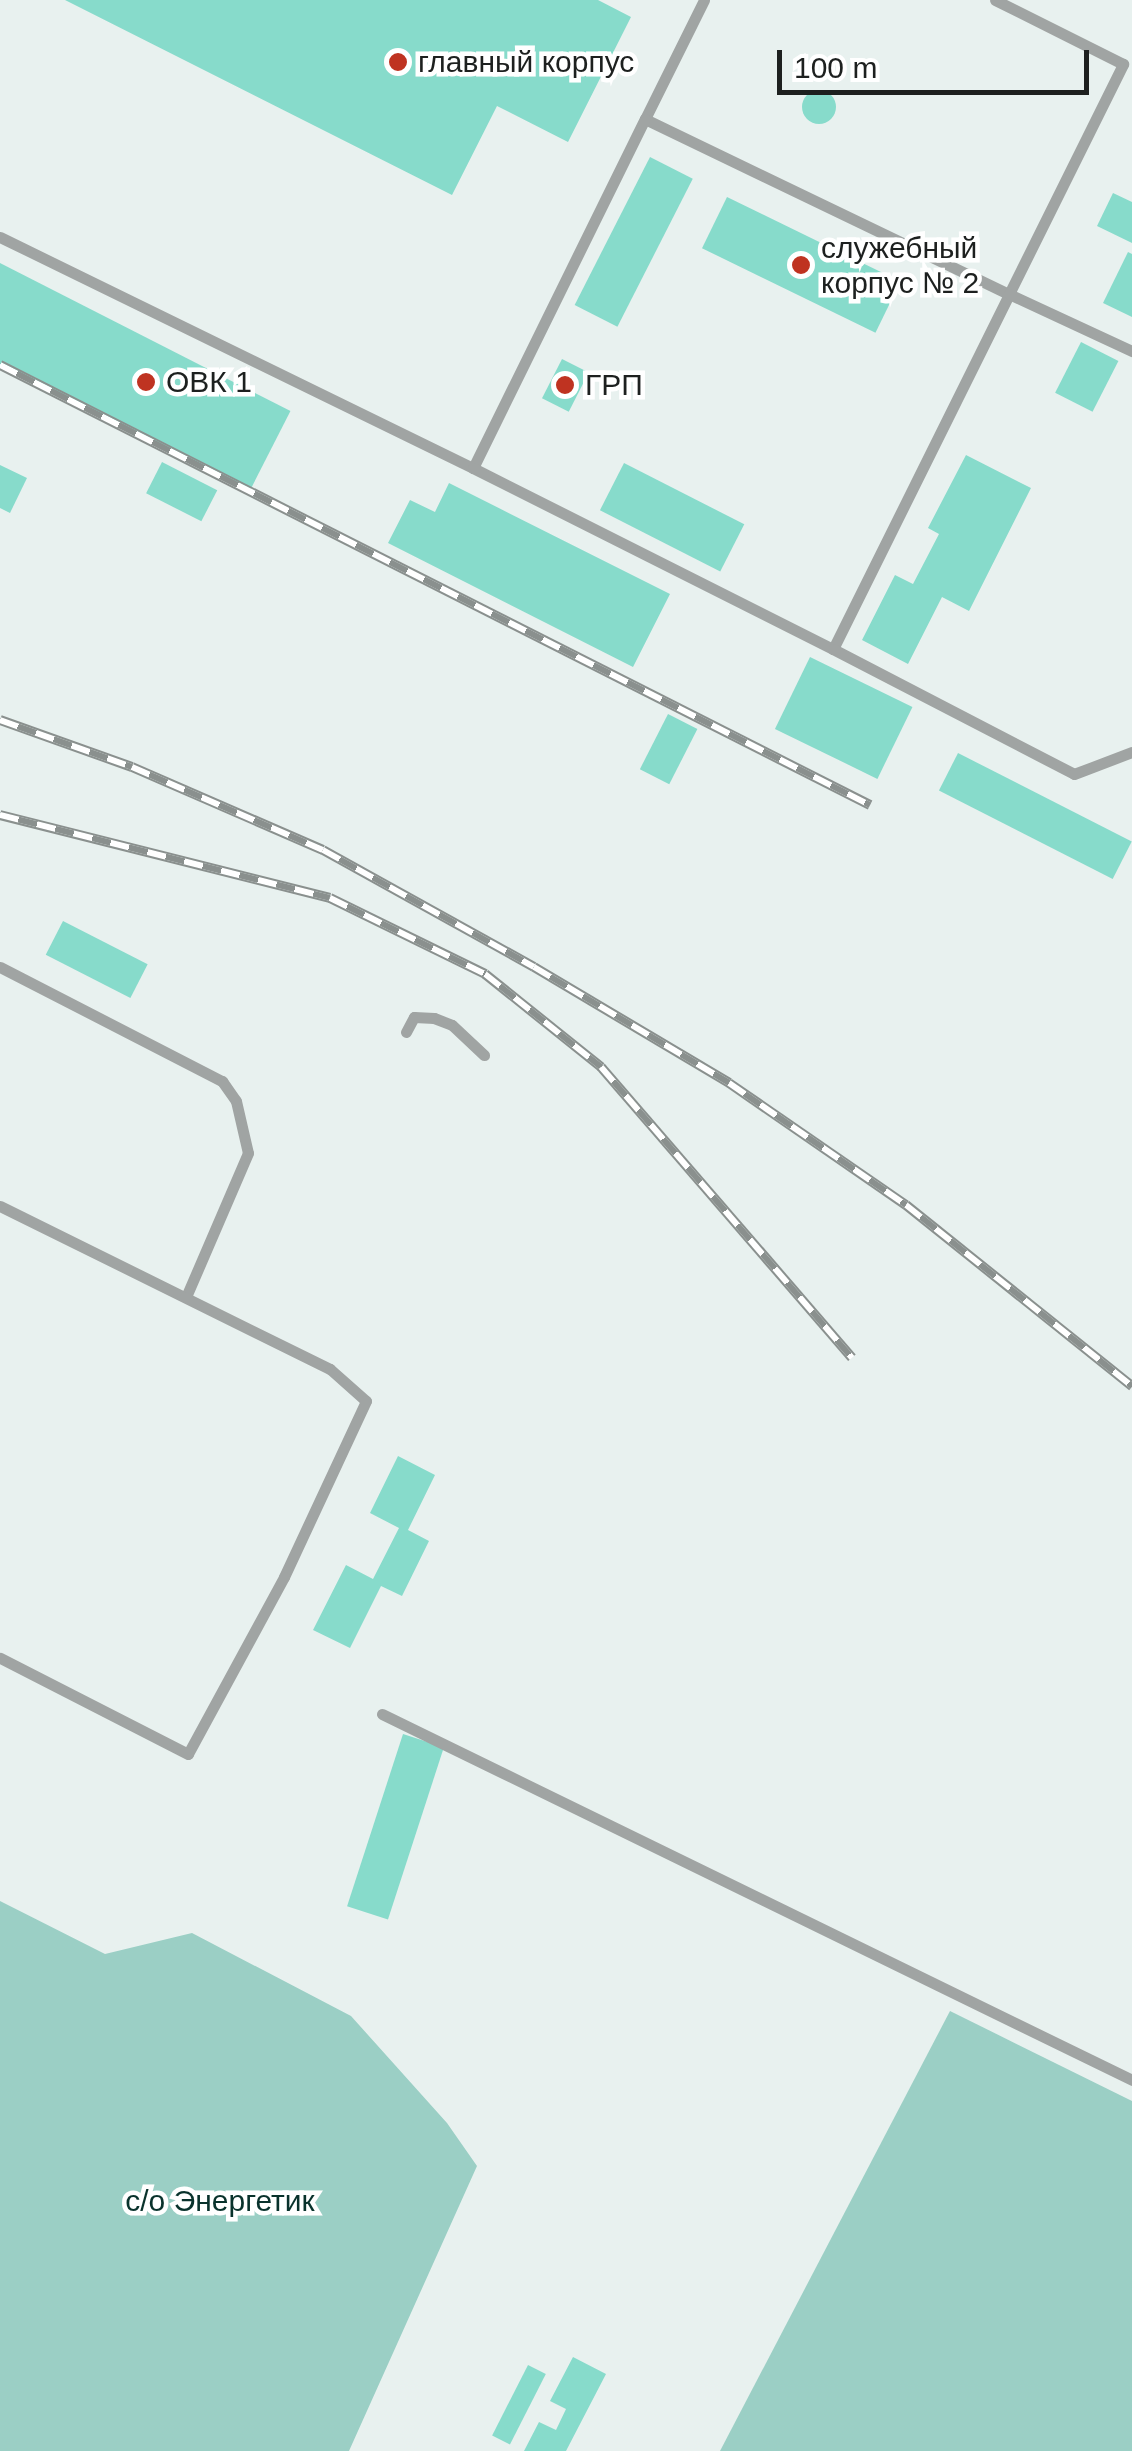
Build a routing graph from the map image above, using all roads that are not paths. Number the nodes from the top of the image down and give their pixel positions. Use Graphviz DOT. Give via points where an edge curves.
graph roads {
  1 [pos="704,0"];
  2 [pos="994,0"];
  3 [pos="645,119"];
  4 [pos="0,237"];
  5 [pos="1009,294"];
  6 [pos="1132,352"];
  7 [pos="473,468"];
  8 [pos="833,649"];
  9 [pos="1132,752"];
  10 [pos="0,967"];
  11 [pos="406,1032"];
  12 [pos="484,1056"];
  13 [pos="0,1206"];
  14 [pos="186,1298"];
  15 [pos="0,1658"];
  16 [pos="382,1714"];
  17 [pos="1132,2080"];
  1 -- 3 [label="lane"];
  2 -- 5 [label="lane" via="1123,64"];
  3 -- 5 [label="lane"];
  3 -- 7 [label="lane"];
  4 -- 7 [label="lane"];
  5 -- 6 [label="lane"];
  5 -- 8 [label="lane"];
  7 -- 8 [label="lane"];
  8 -- 9 [label="lane" via="1074,774"];
  10 -- 14 [label="lane" via="222,1080 236,1101 248,1153"];
  11 -- 12 [label="lane" via="414,1018 434,1018 452,1025"];
  13 -- 14 [label="lane"];
  14 -- 15 [label="lane" via="330,1368 366,1400 284,1577 188,1754"];
  16 -- 17 [label="lane"];
}
